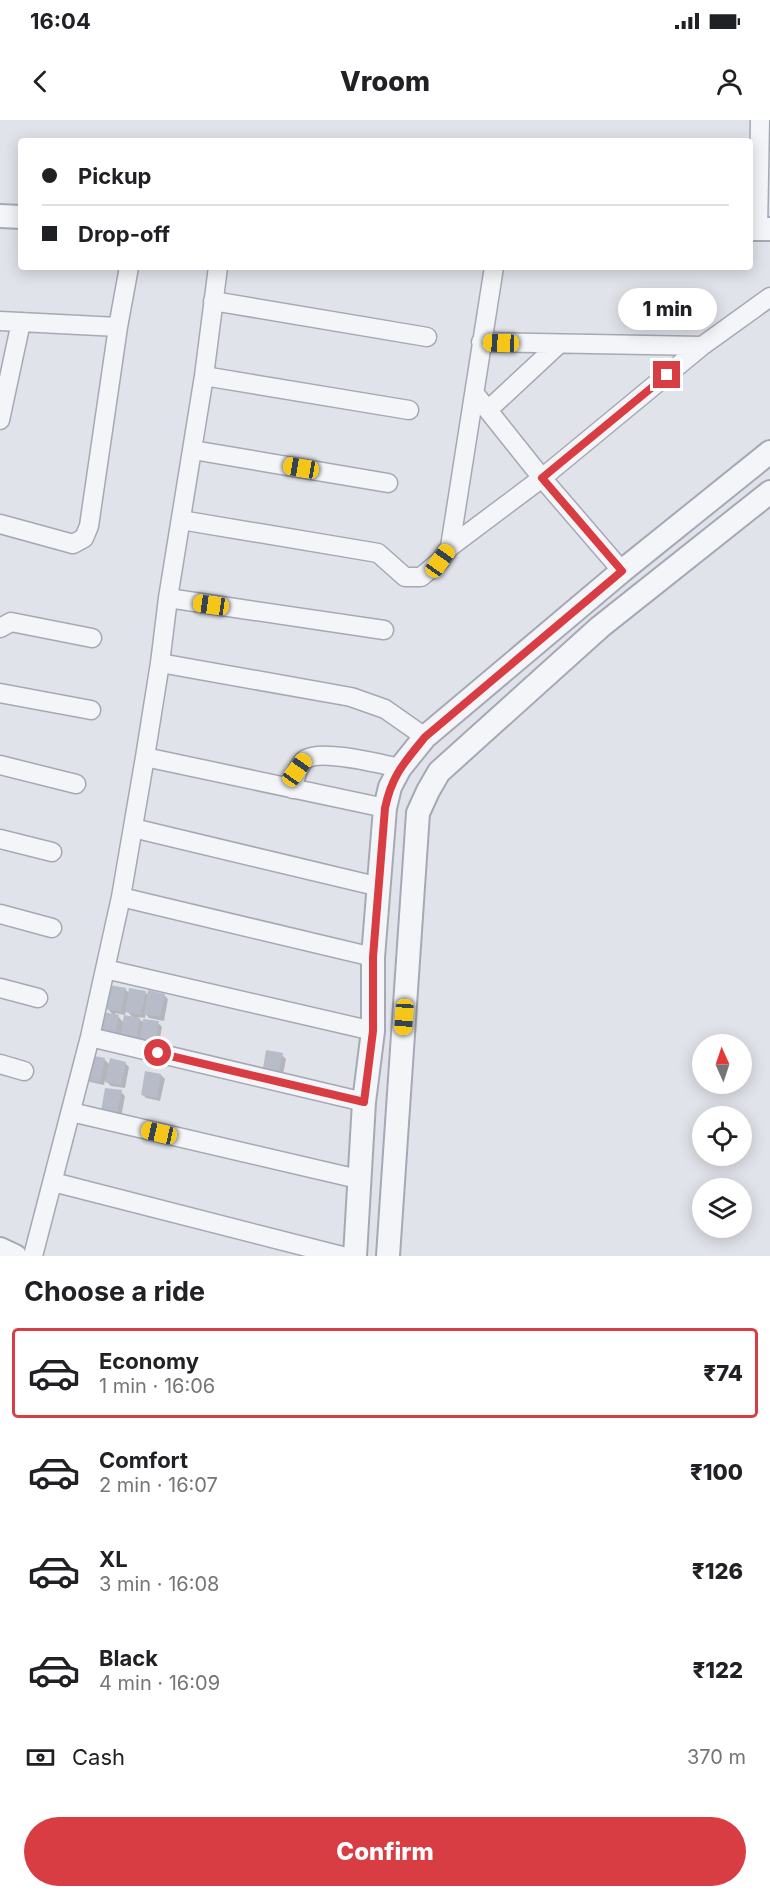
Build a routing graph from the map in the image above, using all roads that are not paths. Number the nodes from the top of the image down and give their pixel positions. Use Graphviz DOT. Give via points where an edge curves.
graph roads {
  1 [pos="760,120"];
  2 [pos="0,216"];
  3 [pos="18,217"];
  4 [pos="759,229"];
  5 [pos="128,270"];
  6 [pos="218,270"];
  7 [pos="493,270"];
  8 [pos="770,297"];
  9 [pos="213,301"];
  10 [pos="0,321"];
  11 [pos="21,322"];
  12 [pos="118,327"];
  13 [pos="427,338"];
  14 [pos="481,342"];
  15 [pos="559,345"];
  16 [pos="702,346"];
  17 [pos="204,376"];
  18 [pos="475,394"];
  19 [pos="409,410"];
  20 [pos="488,410"];
  21 [pos="0,420"];
  22 [pos="193,450"];
  23 [pos="770,452"];
  24 [pos="542,478"];
  25 [pos="388,483"];
  26 [pos="770,492"];
  27 [pos="181,520"];
  28 [pos="0,524"];
  29 [pos="450,547"];
  30 [pos="622,571"];
  31 [pos="168,598"];
  32 [pos="0,628"];
  33 [pos="384,630"];
  34 [pos="92,638"];
  35 [pos="160,663"];
  36 [pos="0,693"];
  37 [pos="91,710"];
  38 [pos="425,737"];
  39 [pos="145,757"];
  40 [pos="0,765"];
  41 [pos="400,768"];
  42 [pos="76,784"];
  43 [pos="293,789"];
  44 [pos="385,808"];
  45 [pos="133,828"];
  46 [pos="0,839"];
  47 [pos="383,847"];
  48 [pos="416,850"];
  49 [pos="52,852"];
  50 [pos="380,887"];
  51 [pos="121,897"];
  52 [pos="0,914"];
  53 [pos="52,927"];
  54 [pos="373,957"];
  55 [pos="105,969"];
  56 [pos="0,988"];
  57 [pos="38,998"];
  58 [pos="373,1031"];
  59 [pos="90,1037"];
  60 [pos="0,1064"];
  61 [pos="24,1071"];
  62 [pos="364,1102"];
  63 [pos="71,1112"];
  64 [pos="358,1179"];
  65 [pos="53,1182"];
  66 [pos="0,1249"];
  67 [pos="15,1256"];
  68 [pos="33,1256"];
  69 [pos="342,1256"];
  70 [pos="355,1256"];
  71 [pos="388,1256"];
  1 -- 4 [label="street"];
  2 -- 3 [label="street"];
  5 -- 12 [label="street"];
  6 -- 9 [label="street"];
  7 -- 14 [label="street"];
  8 -- 16 [label="street"];
  9 -- 13 [label="street"];
  9 -- 17 [label="street"];
  10 -- 11 [label="street"];
  11 -- 12 [label="street"];
  11 -- 21 [label="street"];
  12 -- 28 [label="street" via="89,526 84,538 73,544"];
  14 -- 15 [label="street"];
  14 -- 18 [label="street"];
  15 -- 16 [label="street"];
  15 -- 20 [label="street"];
  16 -- 24 [label="street"];
  17 -- 19 [label="street"];
  17 -- 22 [label="street"];
  18 -- 20 [label="street"];
  18 -- 29 [label="street"];
  20 -- 24 [label="street"];
  22 -- 25 [label="street"];
  22 -- 27 [label="street"];
  23 -- 30 [label="street"];
  24 -- 29 [label="street"];
  24 -- 30 [label="street"];
  26 -- 48 [label="street" via="600,627 439,772 418,813"];
  27 -- 29 [label="street" via="378,553 405,577 421,577"];
  27 -- 31 [label="street"];
  30 -- 38 [label="street"];
  31 -- 33 [label="street"];
  31 -- 35 [label="street"];
  32 -- 34 [label="street" via="11,622"];
  35 -- 38 [label="street" via="351,697 385,710"];
  35 -- 39 [label="street"];
  36 -- 37 [label="street"];
  38 -- 41 [label="street"];
  39 -- 43 [label="street"];
  39 -- 45 [label="street"];
  40 -- 42 [label="street"];
  41 -- 43 [label="street" via="320,754 305,759 297,770"];
  41 -- 44 [label="street"];
  43 -- 44 [label="street"];
  44 -- 47 [label="street"];
  45 -- 50 [label="street"];
  45 -- 51 [label="street"];
  46 -- 49 [label="street"];
  47 -- 48 [label="street"];
  47 -- 50 [label="street"];
  48 -- 71 [label="street"];
  50 -- 54 [label="street"];
  51 -- 54 [label="street"];
  51 -- 55 [label="street"];
  52 -- 53 [label="street"];
  54 -- 58 [label="street"];
  55 -- 58 [label="street"];
  55 -- 59 [label="street"];
  56 -- 57 [label="street"];
  58 -- 62 [label="street"];
  59 -- 62 [label="street"];
  59 -- 63 [label="street"];
  60 -- 61 [label="street"];
  62 -- 64 [label="street"];
  63 -- 64 [label="street"];
  63 -- 65 [label="street"];
  64 -- 70 [label="street"];
  65 -- 68 [label="street"];
  65 -- 69 [label="street"];
  66 -- 67 [label="street"];
}
